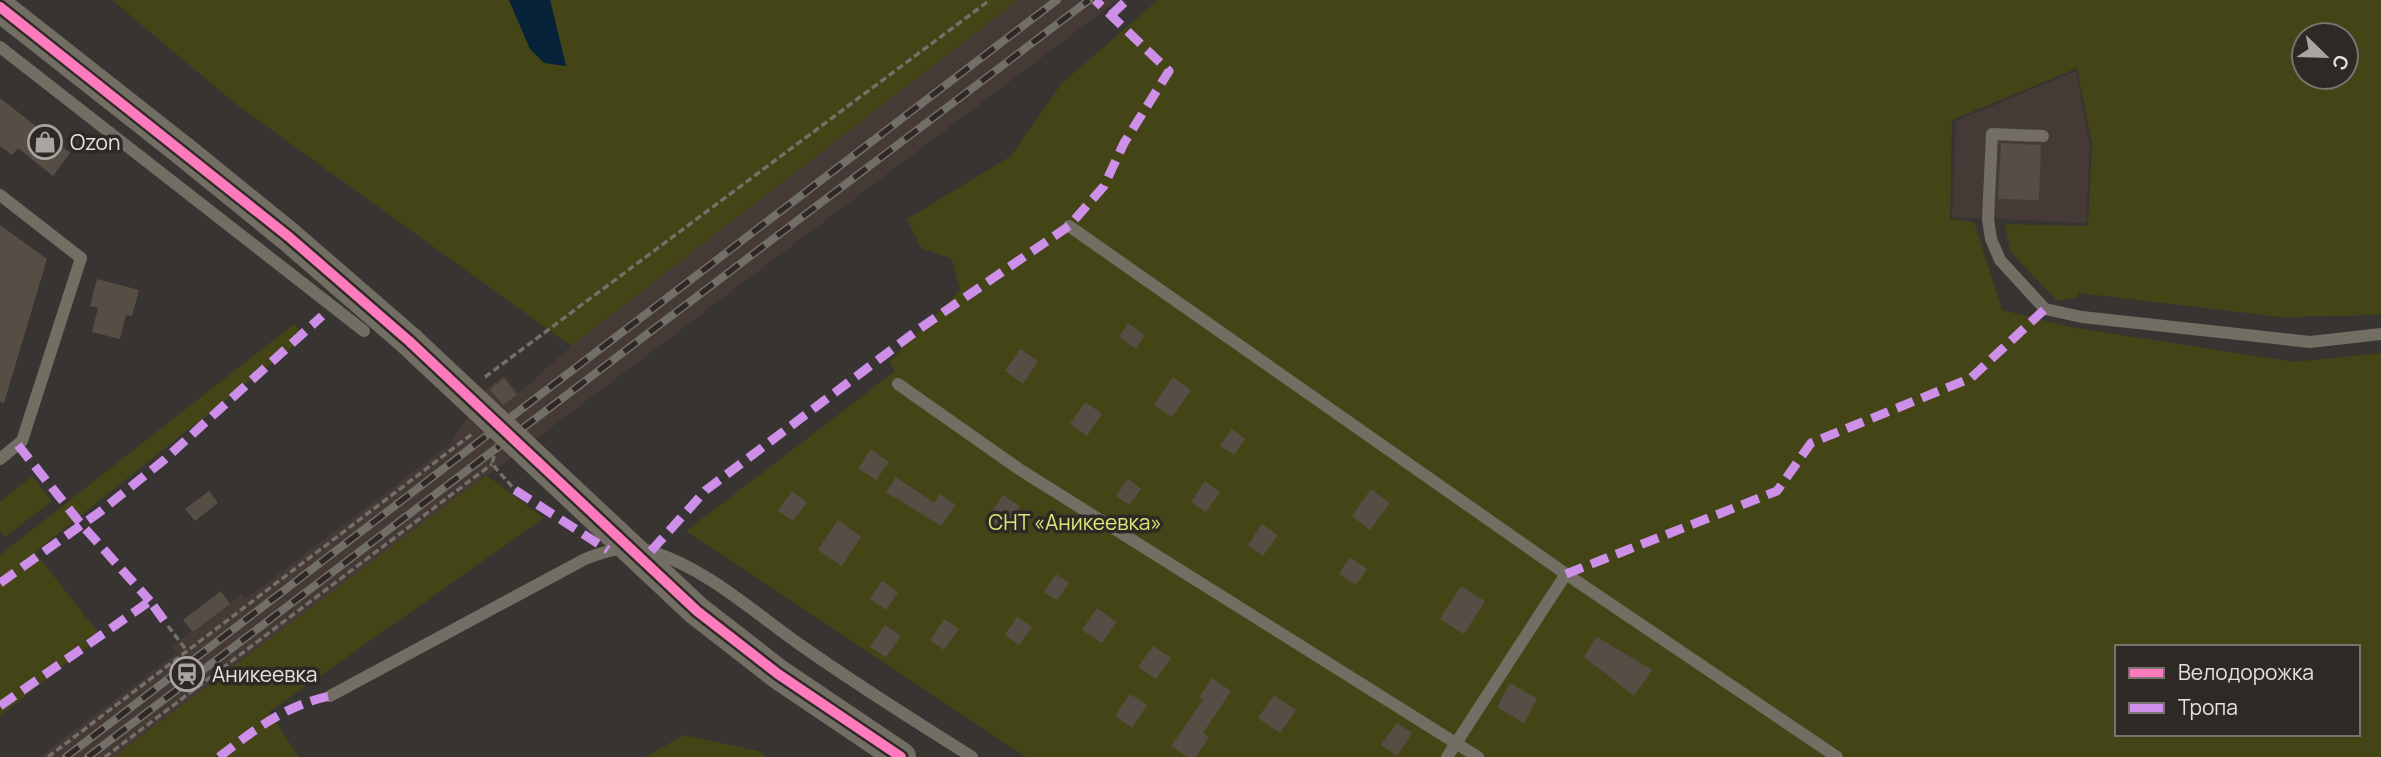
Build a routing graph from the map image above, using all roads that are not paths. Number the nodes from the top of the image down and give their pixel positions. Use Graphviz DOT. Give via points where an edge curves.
graph roads {
  1 [pos="0,6"];
  2 [pos="0,47"];
  3 [pos="2043,136"];
  4 [pos="0,195"];
  5 [pos="1069,226"];
  6 [pos="364,331"];
  7 [pos="2381,334"];
  8 [pos="898,384"];
  9 [pos="0,459"];
  10 [pos="1566,574"];
  11 [pos="330,696"];
  12 [pos="1457,743"];
  13 [pos="901,757"];
  14 [pos="972,757"];
  15 [pos="1447,757"];
  16 [pos="1478,757"];
  17 [pos="1837,757"];
  1 -- 13 [label="street, bridge" via="289,237 409,341 697,611 778,674"];
  2 -- 6 [label="lane"];
  3 -- 7 [label="lane" via="1992,134 1988,219 2000,260 2045,309 2310,342"];
  4 -- 9 [label="lane" via="81,258 22,441"];
  5 -- 10 [label="lane"];
  8 -- 12 [label="lane" via="1019,469"];
  10 -- 12 [label="lane"];
  10 -- 17 [label="lane"];
  11 -- 14 [label="lane" via="585,559 608,550 636,549 672,559 699,575 846,678"];
  12 -- 15 [label="lane"];
  12 -- 16 [label="lane"];
}
